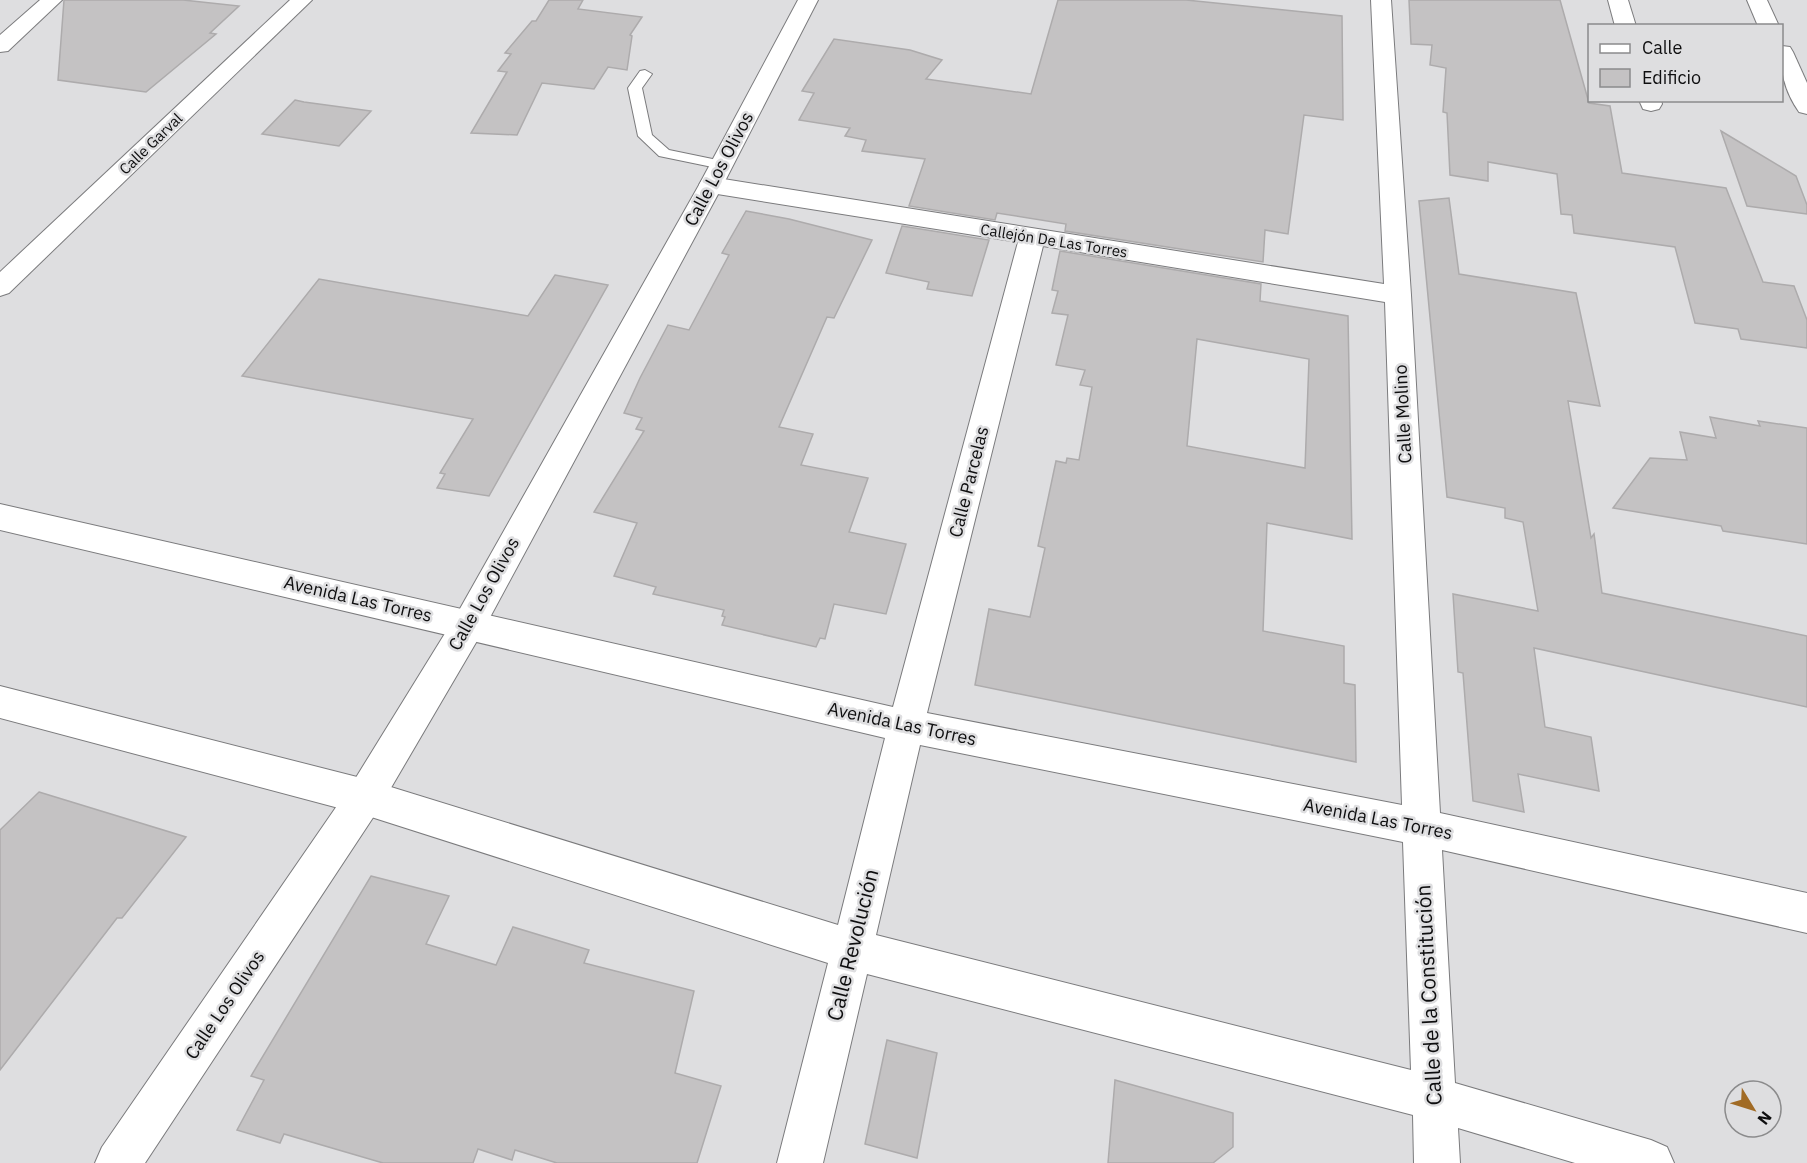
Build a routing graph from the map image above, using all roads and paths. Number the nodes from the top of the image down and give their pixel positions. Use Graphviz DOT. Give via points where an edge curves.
graph roads {
  1 [pos="52,0"];
  2 [pos="302,0"];
  3 [pos="808,0"];
  4 [pos="1380,0"];
  5 [pos="1618,0"];
  6 [pos="1757,0"];
  7 [pos="1625,24"];
  8 [pos="1768,24"];
  9 [pos="0,46"];
  10 [pos="1783,54"];
  11 [pos="645,74"];
  12 [pos="1807,107"];
  13 [pos="716,175"];
  14 [pos="1032,238"];
  15 [pos="0,287"];
  16 [pos="1398,295"];
  17 [pos="0,518"];
  18 [pos="468,624"];
  19 [pos="0,702"];
  20 [pos="906,726"];
  21 [pos="365,797"];
  22 [pos="1421,827"];
  23 [pos="1807,914"];
  24 [pos="852,950"];
  25 [pos="1433,1098"];
  26 [pos="118,1163"];
  27 [pos="800,1163"];
  28 [pos="1437,1163"];
  29 [pos="1651,1163"];
  1 -- 9 [label="street"];
  2 -- 15 [label="street, Calle Garval"];
  3 -- 13 [label="street, Calle Los Olivos"];
  4 -- 16 [label="street, Calle Molino"];
  5 -- 7 [label="street"];
  6 -- 8 [label="street"];
  10 -- 12 [label="street"];
  11 -- 13 [label="lane" via="635,88 645,136 664,153"];
  13 -- 14 [label="street, Callejón De Las Torres"];
  13 -- 18 [label="street, Calle Los Olivos"];
  14 -- 16 [label="street, Callejón De Las Torres"];
  14 -- 20 [label="street, Calle Parcelas"];
  16 -- 22 [label="street, Calle Molino"];
  17 -- 18 [label="street, Avenida Las Torres"];
  18 -- 20 [label="street, Avenida Las Torres"];
  18 -- 21 [label="street, Calle Los Olivos"];
  19 -- 21 [label="street"];
  20 -- 22 [label="street, Avenida Las Torres"];
  20 -- 24 [label="street, Calle Revolución"];
  21 -- 24 [label="street"];
  21 -- 26 [label="street, Calle Los Olivos"];
  22 -- 23 [label="street, Avenida Las Torres"];
  22 -- 25 [label="street, Calle de la Constitución"];
  24 -- 25 [label="street"];
  24 -- 27 [label="street, Calle Revolución"];
  25 -- 28 [label="street, Calle de la Constitución"];
  25 -- 29 [label="street"];
}
